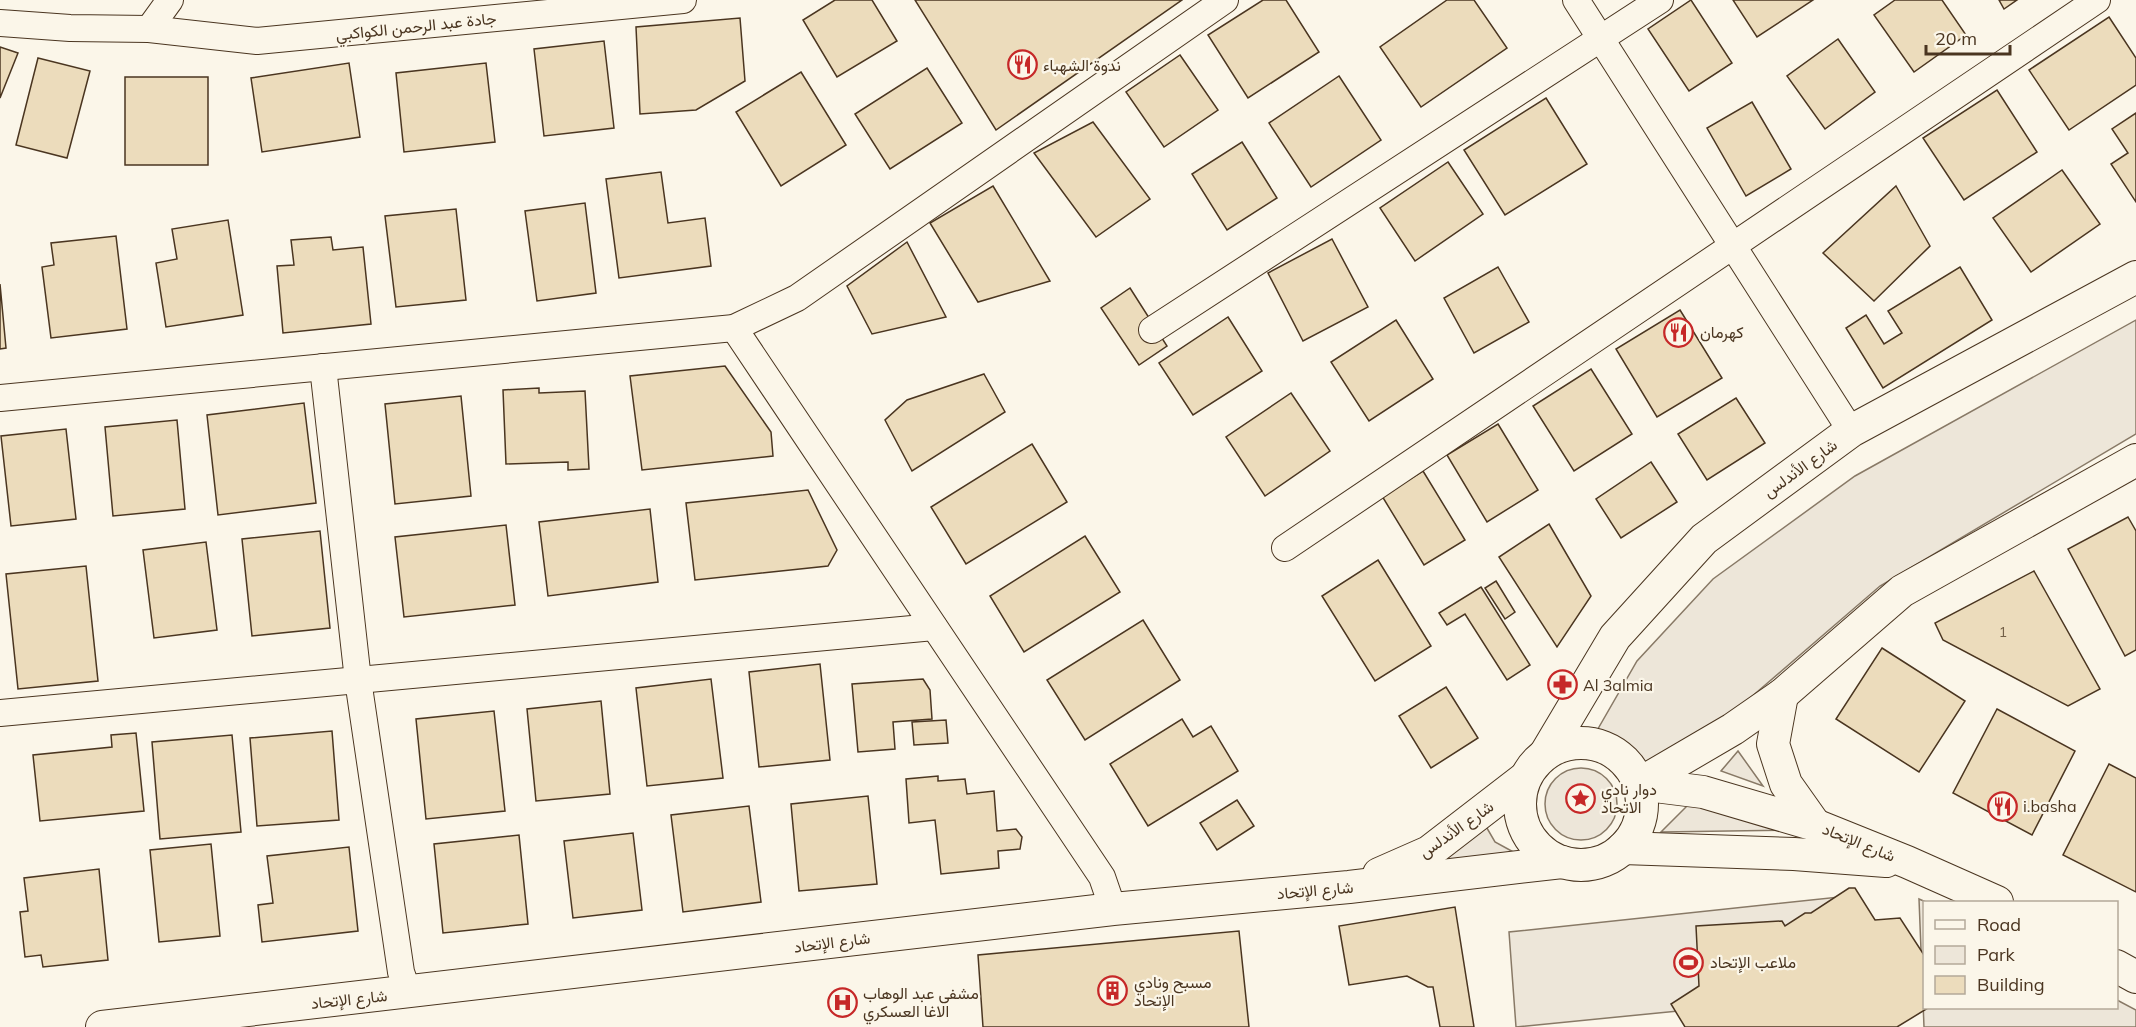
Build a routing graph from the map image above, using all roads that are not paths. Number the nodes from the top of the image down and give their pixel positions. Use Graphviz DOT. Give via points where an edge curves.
graph roads {
  1 [pos="170,0"];
  2 [pos="683,0"];
  3 [pos="1226,0"];
  4 [pos="1576,0"];
  5 [pos="1660,0"];
  6 [pos="2097,0"];
  7 [pos="0,23"];
  8 [pos="149,29"];
  9 [pos="1601,39"];
  10 [pos="1732,245"];
  11 [pos="2136,277"];
  12 [pos="734,328"];
  13 [pos="1152,330"];
  14 [pos="323,367"];
  15 [pos="0,398"];
  16 [pos="1851,431"];
  17 [pos="2136,460"];
  18 [pos="1285,548"];
  19 [pos="934,627"];
  20 [pos="358,680"];
  21 [pos="1782,695"];
  22 [pos="0,713"];
  23 [pos="1546,753"];
  24 [pos="1525,778"];
  25 [pos="1639,784"];
  26 [pos="1815,825"];
  27 [pos="1623,848"];
  28 [pos="1562,862"];
  29 [pos="1907,862"];
  30 [pos="1349,887"];
  31 [pos="1993,901"];
  32 [pos="1113,909"];
  33 [pos="2118,967"];
  34 [pos="2136,977"];
  35 [pos="408,992"];
  36 [pos="102,1027"];
  1 -- 8 [label="street"];
  2 -- 8 [label="street, جادة عبد الرحمن الكواكبي" via="257,41"];
  3 -- 12 [label="street" via="797,298"];
  4 -- 9 [label="street"];
  5 -- 9 [label="street"];
  6 -- 10 [label="street"];
  7 -- 8 [label="street, جادة عبد الرحمن الكواكبي"];
  9 -- 10 [label="street"];
  9 -- 13 [label="street"];
  10 -- 16 [label="street"];
  10 -- 18 [label="street"];
  11 -- 16 [label="street, شارع الأندلس"];
  12 -- 14 [label="street"];
  12 -- 19 [label="street"];
  14 -- 15 [label="street"];
  14 -- 20 [label="street"];
  16 -- 23 [label="street, شارع الأندلس" via="1704,539 1615,637"];
  17 -- 21 [label="street" via="1902,591"];
  19 -- 20 [label="street"];
  19 -- 32 [label="street" via="1102,877"];
  20 -- 22 [label="street"];
  20 -- 35 [label="street" via="401,972"];
  21 -- 25 [label="street"];
  21 -- 26 [label="street" via="1773,744 1786,784"];
  23 -- 24 [label="street"];
  23 -- 25 [label="street" via="1581,742 1600,746 1617,754"];
  24 -- 28 [label="street" via="1520,796 1527,833 1539,849"];
  24 -- 30 [label="street, شارع الأندلس" via="1430,852"];
  25 -- 26 [label="street, شارع الإتحاد" via="1702,792"];
  25 -- 27 [label="street" via="1639,825"];
  26 -- 29 [label="street, شارع الإتحاد"];
  27 -- 28 [label="street" via="1593,864"];
  27 -- 29 [label="street, شارع الإتحاد"];
  28 -- 30 [label="street, شارع الإتحاد"];
  29 -- 31 [label="street"];
  30 -- 32 [label="street, شارع الإتحاد"];
  32 -- 35 [label="street, شارع الإتحاد"];
  33 -- 34 [label="street"];
  35 -- 36 [label="street, شارع الإتحاد"];
}
